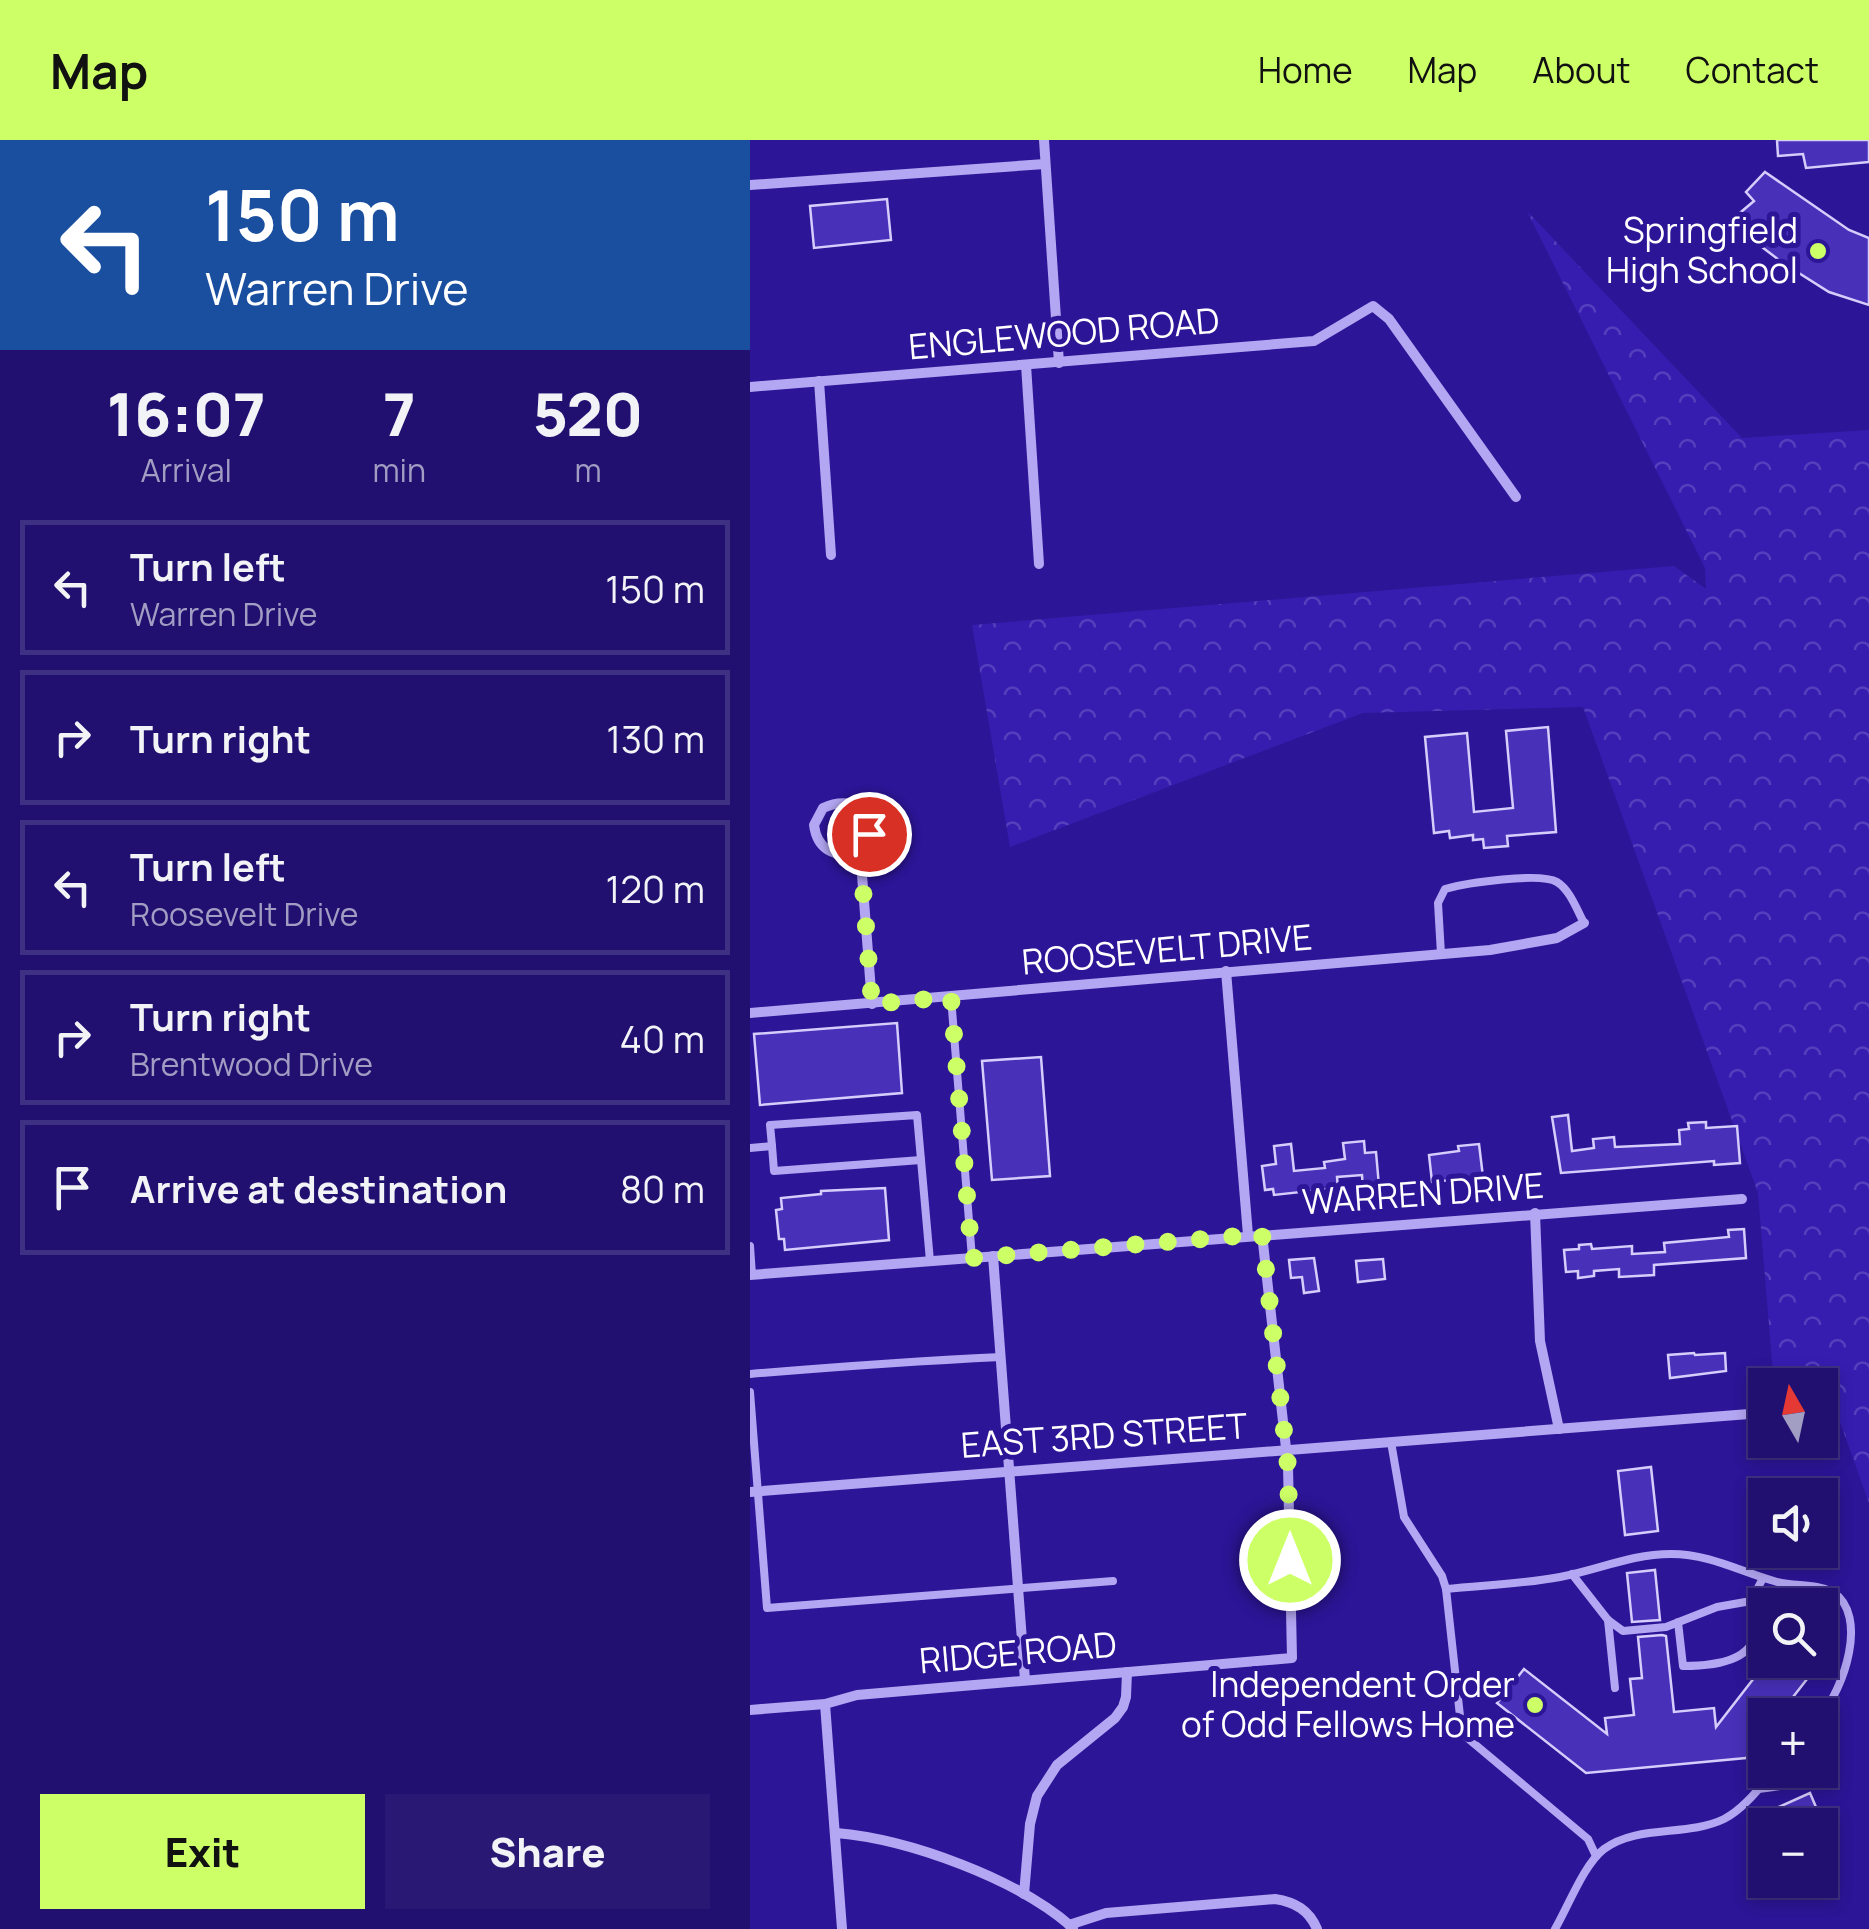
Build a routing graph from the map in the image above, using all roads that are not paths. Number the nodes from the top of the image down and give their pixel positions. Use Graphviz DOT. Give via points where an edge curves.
graph roads {
  1 [pos="1044,140"];
  2 [pos="1046,164"];
  3 [pos="750,185"];
  4 [pos="1059,362"];
  5 [pos="1026,365"];
  6 [pos="819,382"];
  7 [pos="750,387"];
  8 [pos="1516,497"];
  9 [pos="831,556"];
  10 [pos="1040,564"];
  11 [pos="856,853"];
  12 [pos="1584,923"];
  13 [pos="1441,954"];
  14 [pos="1226,972"];
  15 [pos="951,997"];
  16 [pos="872,1004"];
  17 [pos="750,1013"];
  18 [pos="772,1146"];
  19 [pos="750,1148"];
  20 [pos="921,1160"];
  21 [pos="1742,1199"];
  22 [pos="1535,1213"];
  23 [pos="1248,1234"];
  24 [pos="1262,1234"];
  25 [pos="750,1246"];
  26 [pos="993,1256"];
  27 [pos="972,1258"];
  28 [pos="930,1261"];
  29 [pos="751,1275"];
  30 [pos="1001,1356"];
  31 [pos="750,1374"];
  32 [pos="750,1392"];
  33 [pos="1748,1413"];
  34 [pos="1558,1429"];
  35 [pos="1391,1442"];
  36 [pos="1286,1450"];
  37 [pos="1009,1471"];
  38 [pos="754,1492"];
  39 [pos="1572,1574"];
  40 [pos="1763,1578"];
  41 [pos="1113,1581"];
  42 [pos="1018,1588"];
  43 [pos="1758,1588"];
  44 [pos="1446,1589"];
  45 [pos="1748,1602"];
  46 [pos="1608,1620"];
  47 [pos="1678,1622"];
  48 [pos="1748,1647"];
  49 [pos="1126,1672"];
  50 [pos="1024,1680"];
  51 [pos="1615,1688"];
  52 [pos="1834,1698"];
  53 [pos="825,1704"];
  54 [pos="750,1710"];
  55 [pos="1763,1788"];
  56 [pos="1758,1789"];
  57 [pos="836,1833"];
  58 [pos="1596,1856"];
  59 [pos="1024,1894"];
  60 [pos="1071,1927"];
  61 [pos="842,1929"];
  62 [pos="1317,1929"];
  63 [pos="1555,1929"];
  1 -- 2 [label="street"];
  2 -- 3 [label="street"];
  2 -- 4 [label="street"];
  4 -- 5 [label="street, ENGLEWOOD ROAD"];
  4 -- 8 [label="street, ENGLEWOOD ROAD" via="1314,341 1374,306"];
  5 -- 6 [label="street, ENGLEWOOD ROAD"];
  5 -- 10 [label="street"];
  6 -- 7 [label="street, ENGLEWOOD ROAD"];
  6 -- 9 [label="street"];
  11 -- 11 [label="street" via="869,834 866,817 853,804 823,808 814,825 820,844 835,854"];
  11 -- 16 [label="street"];
  12 -- 13 [label="street, ROOSEVELT DRIVE" via="1534,944"];
  12 -- 13 [label="lane" via="1558,882 1460,884 1446,889 1438,903"];
  13 -- 14 [label="street, ROOSEVELT DRIVE"];
  14 -- 15 [label="street, ROOSEVELT DRIVE"];
  14 -- 23 [label="street"];
  15 -- 16 [label="street, ROOSEVELT DRIVE"];
  15 -- 27 [label="lane"];
  16 -- 17 [label="street, ROOSEVELT DRIVE"];
  18 -- 19 [label="lane"];
  18 -- 20 [label="lane" via="774,1171"];
  18 -- 20 [label="lane" via="770,1125 917,1115"];
  20 -- 28 [label="lane"];
  21 -- 22 [label="street, WARREN DRIVE"];
  22 -- 24 [label="street, WARREN DRIVE"];
  22 -- 34 [label="street" via="1540,1341"];
  23 -- 24 [label="street, WARREN DRIVE"];
  23 -- 26 [label="street, WARREN DRIVE"];
  24 -- 36 [label="street"];
  25 -- 29 [label="lane"];
  26 -- 27 [label="street, WARREN DRIVE"];
  26 -- 30 [label="street"];
  27 -- 28 [label="street, WARREN DRIVE"];
  28 -- 29 [label="street, WARREN DRIVE"];
  30 -- 31 [label="lane"];
  30 -- 37 [label="street"];
  32 -- 38 [label="lane"];
  33 -- 34 [label="street, EAST 3RD STREET"];
  34 -- 35 [label="street, EAST 3RD STREET"];
  35 -- 36 [label="street, EAST 3RD STREET"];
  35 -- 44 [label="lane" via="1404,1517"];
  36 -- 37 [label="street, EAST 3RD STREET"];
  36 -- 49 [label="street, RIDGE ROAD" via="1292,1658"];
  37 -- 38 [label="street, EAST 3RD STREET"];
  37 -- 42 [label="street"];
  38 -- 42 [label="lane" via="766,1608"];
  39 -- 40 [label="lane" via="1616,1560 1672,1554 1718,1560"];
  39 -- 44 [label="lane"];
  39 -- 46 [label="lane"];
  40 -- 43 [label="lane"];
  40 -- 52 [label="lane" via="1830,1590 1848,1604 1858,1633 1852,1665"];
  41 -- 42 [label="lane"];
  42 -- 50 [label="street"];
  44 -- 58 [label="lane" via="1465,1736 1588,1839"];
  45 -- 47 [label="lane"];
  46 -- 47 [label="lane" via="1623,1631"];
  46 -- 51 [label="lane"];
  47 -- 48 [label="lane" via="1684,1666 1727,1662"];
  49 -- 50 [label="street, RIDGE ROAD"];
  49 -- 59 [label="street" via="1123,1707 1057,1764 1037,1796"];
  50 -- 53 [label="street, RIDGE ROAD" via="857,1694"];
  53 -- 54 [label="street, RIDGE ROAD"];
  53 -- 57 [label="street"];
  55 -- 56 [label="lane"];
  56 -- 58 [label="lane" via="1722,1820 1620,1840"];
  57 -- 59 [label="street" via="934,1855"];
  57 -- 61 [label="street"];
  58 -- 63 [label="lane"];
  59 -- 60 [label="street"];
  60 -- 62 [label="street" via="1106,1913 1274,1899 1301,1908"];
}
